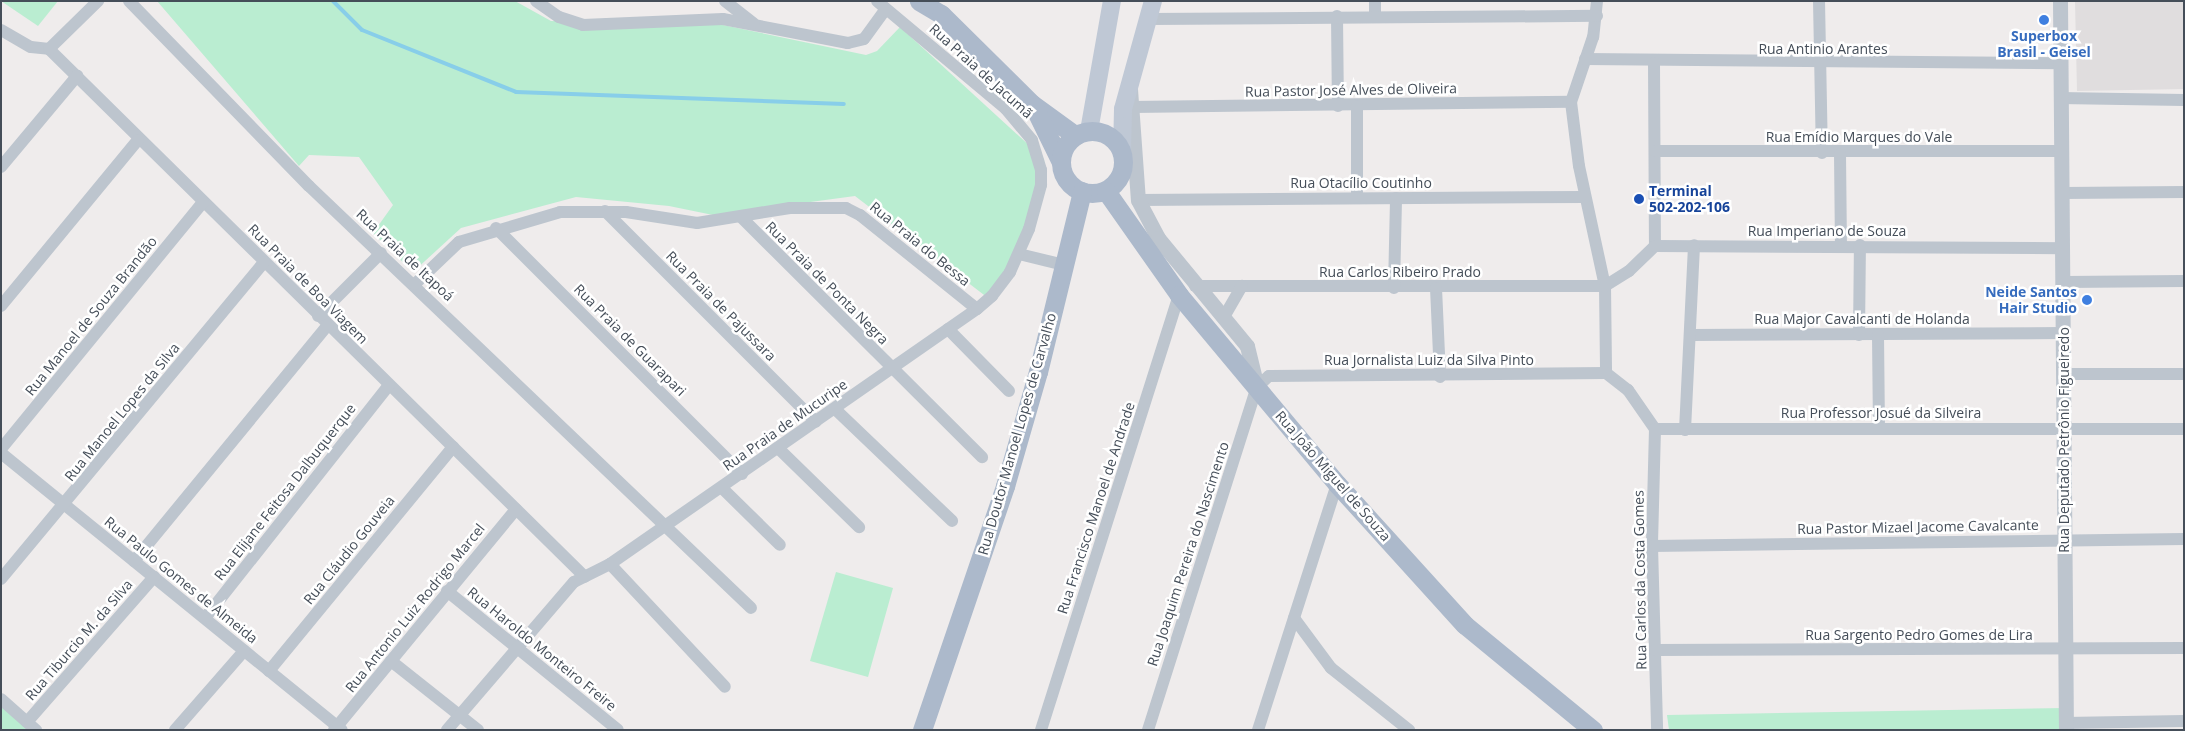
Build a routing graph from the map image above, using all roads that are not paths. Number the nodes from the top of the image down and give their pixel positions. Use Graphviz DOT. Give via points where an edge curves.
graph roads {
  1 [pos="98,1"];
  2 [pos="129,1"];
  3 [pos="536,1"];
  4 [pos="725,1"];
  5 [pos="920,1"];
  6 [pos="1112,1"];
  7 [pos="1153,1"];
  8 [pos="1375,1"];
  9 [pos="1597,1"];
  10 [pos="1819,1"];
  11 [pos="2060,1"];
  12 [pos="882,5"];
  13 [pos="942,8"];
  14 [pos="1337,16"];
  15 [pos="1375,16"];
  16 [pos="1597,16"];
  17 [pos="1149,19"];
  18 [pos="754,24"];
  19 [pos="1,30"];
  20 [pos="49,49"];
  21 [pos="1585,59"];
  22 [pos="1654,63"];
  23 [pos="2061,63"];
  24 [pos="1820,64"];
  25 [pos="77,76"];
  26 [pos="1129,84"];
  27 [pos="2060,98"];
  28 [pos="2184,100"];
  29 [pos="1571,102"];
  30 [pos="1032,104"];
  31 [pos="1338,106"];
  32 [pos="1357,106"];
  33 [pos="1132,107"];
  34 [pos="1082,134"];
  35 [pos="138,140"];
  36 [pos="1655,151"];
  37 [pos="2062,151"];
  38 [pos="1122,153"];
  39 [pos="1822,154"];
  40 [pos="1840,154"];
  41 [pos="1061,162"];
  42 [pos="1,167"];
  43 [pos="1082,191"];
  44 [pos="1106,191"];
  45 [pos="2184,192"];
  46 [pos="2063,193"];
  47 [pos="1585,196"];
  48 [pos="1357,198"];
  49 [pos="1396,198"];
  50 [pos="1138,200"];
  51 [pos="203,202"];
  52 [pos="606,211"];
  53 [pos="742,218"];
  54 [pos="496,228"];
  55 [pos="1694,245"];
  56 [pos="1841,245"];
  57 [pos="1860,245"];
  58 [pos="1655,246"];
  59 [pos="2063,248"];
  60 [pos="381,253"];
  61 [pos="1019,254"];
  62 [pos="264,262"];
  63 [pos="1064,265"];
  64 [pos="2184,281"];
  65 [pos="2064,282"];
  66 [pos="415,284"];
  67 [pos="1242,286"];
  68 [pos="1605,286"];
  69 [pos="1394,288"];
  70 [pos="1436,288"];
  71 [pos="1187,291"];
  72 [pos="1,306"];
  73 [pos="977,309"];
  74 [pos="1224,317"];
  75 [pos="323,321"];
  76 [pos="948,329"];
  77 [pos="2063,333"];
  78 [pos="1692,335"];
  79 [pos="1859,335"];
  80 [pos="1878,335"];
  81 [pos="891,369"];
  82 [pos="1606,373"];
  83 [pos="2063,374"];
  84 [pos="2184,374"];
  85 [pos="1440,377"];
  86 [pos="389,385"];
  87 [pos="1257,387"];
  88 [pos="1009,390"];
  89 [pos="835,409"];
  90 [pos="816,422"];
  91 [pos="1879,426"];
  92 [pos="1655,429"];
  93 [pos="2064,429"];
  94 [pos="2184,429"];
  95 [pos="1685,430"];
  96 [pos="453,447"];
  97 [pos="1,449"];
  98 [pos="779,449"];
  99 [pos="1,453"];
  100 [pos="982,457"];
  101 [pos="742,474"];
  102 [pos="1337,484"];
  103 [pos="722,488"];
  104 [pos="66,506"];
  105 [pos="516,509"];
  106 [pos="952,521"];
  107 [pos="664,527"];
  108 [pos="859,527"];
  109 [pos="2184,539"];
  110 [pos="2064,540"];
  111 [pos="780,545"];
  112 [pos="1652,546"];
  113 [pos="134,561"];
  114 [pos="610,564"];
  115 [pos="154,577"];
  116 [pos="584,577"];
  117 [pos="1,579"];
  118 [pos="447,591"];
  119 [pos="751,608"];
  120 [pos="205,618"];
  121 [pos="1294,618"];
  122 [pos="515,647"];
  123 [pos="2184,648"];
  124 [pos="2066,649"];
  125 [pos="1655,650"];
  126 [pos="244,651"];
  127 [pos="391,661"];
  128 [pos="269,671"];
  129 [pos="725,687"];
  130 [pos="1,699"];
  131 [pos="460,715"];
  132 [pos="2184,721"];
  133 [pos="31,726"];
  134 [pos="2065,726"];
  135 [pos="338,728"];
  136 [pos="175,730"];
  137 [pos="447,730"];
  138 [pos="478,730"];
  139 [pos="618,730"];
  140 [pos="922,730"];
  141 [pos="1041,730"];
  142 [pos="1148,730"];
  143 [pos="1258,730"];
  144 [pos="1409,730"];
  145 [pos="1593,730"];
  146 [pos="1657,730"];
  1 -- 20 [label="street"];
  2 -- 60 [label="street, Rua Praia de Itapoá" via="309,186"];
  3 -- 18 [label="street" via="559,17 583,25 696,19"];
  4 -- 18 [label="street"];
  5 -- 13 [label="main road"];
  6 -- 34 [label="main road"];
  7 -- 17 [label="main road"];
  8 -- 15 [label="street"];
  9 -- 16 [label="street"];
  10 -- 24 [label="street"];
  11 -- 23 [label="street, Rua Deputado Petrônio Figueiredo"];
  12 -- 18 [label="street" via="864,39 848,43"];
  12 -- 61 [label="street, Rua Praia de Jacumã" via="1006,109 1032,140 1041,170 1041,186"];
  13 -- 30 [label="main road"];
  14 -- 15 [label="street"];
  14 -- 17 [label="street"];
  14 -- 31 [label="street"];
  15 -- 16 [label="street"];
  16 -- 21 [label="street"];
  17 -- 26 [label="main road"];
  19 -- 20 [label="street" via="32,48"];
  20 -- 25 [label="street, Rua Praia de Boa Viagem"];
  21 -- 22 [label="street, Rua Antinio Arantes"];
  21 -- 29 [label="street"];
  22 -- 24 [label="street, Rua Antinio Arantes"];
  22 -- 36 [label="street"];
  23 -- 24 [label="street, Rua Antinio Arantes"];
  23 -- 27 [label="street, Rua Deputado Petrônio Figueiredo"];
  24 -- 39 [label="street"];
  25 -- 35 [label="street, Rua Praia de Boa Viagem"];
  25 -- 42 [label="street"];
  26 -- 33 [label="street"];
  26 -- 38 [label="main road" via="1122,122"];
  27 -- 28 [label="street"];
  27 -- 37 [label="street, Rua Deputado Petrônio Figueiredo"];
  29 -- 32 [label="street, Rua Pastor José Alves de Oliveira"];
  29 -- 47 [label="street"];
  30 -- 34 [label="main road"];
  30 -- 41 [label="main road"];
  31 -- 32 [label="street, Rua Pastor José Alves de Oliveira"];
  31 -- 33 [label="street, Rua Pastor José Alves de Oliveira"];
  32 -- 48 [label="street"];
  33 -- 50 [label="street"];
  34 -- 38 [label="main road" via="1110,136"];
  34 -- 41 [label="main road" via="1065,147"];
  35 -- 51 [label="street, Rua Praia de Boa Viagem"];
  35 -- 72 [label="street"];
  36 -- 39 [label="street, Rua Emídio Marques do Vale"];
  36 -- 58 [label="street"];
  37 -- 40 [label="street, Rua Emídio Marques do Vale"];
  37 -- 46 [label="street, Rua Deputado Petrônio Figueiredo"];
  38 -- 44 [label="main road" via="1122,170"];
  39 -- 40 [label="street, Rua Emídio Marques do Vale"];
  40 -- 56 [label="street"];
  41 -- 43 [label="main road" via="1068,182"];
  43 -- 44 [label="main road"];
  43 -- 63 [label="main road, Rua Doutor Manoel Lopes de Carvalho"];
  44 -- 71 [label="main road, Rua João Miguel de Souza"];
  45 -- 46 [label="street"];
  46 -- 59 [label="street, Rua Deputado Petrônio Figueiredo"];
  47 -- 49 [label="street, Rua Otacílio Coutinho"];
  47 -- 68 [label="street"];
  48 -- 49 [label="street, Rua Otacílio Coutinho"];
  48 -- 50 [label="street, Rua Otacílio Coutinho"];
  49 -- 69 [label="street"];
  50 -- 71 [label="street"];
  51 -- 62 [label="street, Rua Praia de Boa Viagem"];
  51 -- 97 [label="street, Rua Manoel de Souza Brandão"];
  52 -- 53 [label="street, Rua Praia do Bessa" via="697,223"];
  52 -- 54 [label="street, Rua Praia do Bessa" via="560,212"];
  52 -- 90 [label="street, Rua Praia de Pajussara"];
  53 -- 73 [label="street, Rua Praia do Bessa" via="790,208 846,208 860,215"];
  53 -- 81 [label="street, Rua Praia de Ponta Negra"];
  54 -- 66 [label="street, Rua Praia do Bessa" via="459,242"];
  54 -- 101 [label="street, Rua Praia de Guarapari"];
  55 -- 56 [label="street, Rua Imperiano de Souza"];
  55 -- 58 [label="street, Rua Imperiano de Souza"];
  55 -- 78 [label="street"];
  56 -- 57 [label="street, Rua Imperiano de Souza"];
  57 -- 59 [label="street, Rua Imperiano de Souza"];
  57 -- 79 [label="street"];
  58 -- 68 [label="street" via="1629,272"];
  59 -- 65 [label="street, Rua Deputado Petrônio Figueiredo"];
  60 -- 66 [label="street, Rua Praia de Itapoá"];
  60 -- 75 [label="street"];
  61 -- 63 [label="street"];
  61 -- 73 [label="street, Rua Praia de Jacumã" via="1001,286"];
  62 -- 75 [label="street, Rua Praia de Boa Viagem"];
  62 -- 104 [label="street, Rua Manoel Lopes da Silva"];
  63 -- 140 [label="main road, Rua Doutor Manoel Lopes de Carvalho" via="1005,486"];
  64 -- 65 [label="street"];
  65 -- 77 [label="street, Rua Deputado Petrônio Figueiredo"];
  66 -- 107 [label="street, Rua Praia de Itapoá"];
  67 -- 69 [label="street, Rua Carlos Ribeiro Prado"];
  67 -- 71 [label="street, Rua Carlos Ribeiro Prado"];
  67 -- 74 [label="street"];
  68 -- 70 [label="street, Rua Carlos Ribeiro Prado"];
  68 -- 82 [label="street"];
  69 -- 70 [label="street, Rua Carlos Ribeiro Prado"];
  70 -- 85 [label="street"];
  71 -- 74 [label="street"];
  71 -- 87 [label="main road, Rua João Miguel de Souza"];
  71 -- 141 [label="street, Rua Francisco Manoel de Andrade"];
  73 -- 76 [label="street, Rua Praia de Mucuripe"];
  74 -- 87 [label="street" via="1247,346"];
  75 -- 86 [label="street, Rua Praia de Boa Viagem"];
  75 -- 113 [label="street"];
  76 -- 81 [label="street, Rua Praia de Mucuripe"];
  76 -- 88 [label="street"];
  77 -- 80 [label="street, Rua Major Cavalcanti de Holanda"];
  77 -- 83 [label="street, Rua Deputado Petrônio Figueiredo"];
  78 -- 79 [label="street, Rua Major Cavalcanti de Holanda"];
  78 -- 95 [label="street"];
  79 -- 80 [label="street, Rua Major Cavalcanti de Holanda"];
  80 -- 91 [label="street"];
  81 -- 89 [label="street, Rua Praia de Mucuripe"];
  81 -- 100 [label="street, Rua Praia de Ponta Negra"];
  82 -- 85 [label="street, Rua Jornalista Luiz da Silva Pinto"];
  82 -- 92 [label="street" via="1628,390"];
  83 -- 84 [label="street"];
  83 -- 93 [label="street, Rua Deputado Petrônio Figueiredo"];
  85 -- 87 [label="street, Rua Jornalista Luiz da Silva Pinto" via="1269,376"];
  86 -- 96 [label="street, Rua Praia de Boa Viagem"];
  86 -- 120 [label="street, Rua Elijane Feitosa Dalbuquerque"];
  87 -- 102 [label="main road, Rua João Miguel de Souza"];
  87 -- 142 [label="street, Rua Joaquim Pereira do Nascimento"];
  89 -- 90 [label="street, Rua Praia de Mucuripe"];
  89 -- 106 [label="street"];
  90 -- 98 [label="street, Rua Praia de Mucuripe"];
  91 -- 93 [label="street, Rua Professor Josué da Silveira"];
  91 -- 95 [label="street, Rua Professor Josué da Silveira"];
  92 -- 95 [label="street, Rua Professor Josué da Silveira"];
  92 -- 112 [label="street, Rua Carlos da Costa Gomes"];
  93 -- 94 [label="street, Rua Professor Josué da Silveira"];
  93 -- 110 [label="street, Rua Deputado Petrônio Figueiredo"];
  96 -- 105 [label="street, Rua Praia de Boa Viagem"];
  96 -- 128 [label="street, Rua Cláudio Gouveia"];
  98 -- 101 [label="street, Rua Praia de Mucuripe"];
  98 -- 108 [label="street"];
  99 -- 104 [label="street, Rua Paulo Gomes de Almeida"];
  101 -- 103 [label="street, Rua Praia de Mucuripe"];
  102 -- 121 [label="street"];
  102 -- 145 [label="main road, Rua João Miguel de Souza" via="1465,625"];
  103 -- 107 [label="street, Rua Praia de Mucuripe"];
  103 -- 111 [label="street"];
  104 -- 113 [label="street, Rua Paulo Gomes de Almeida"];
  104 -- 117 [label="street, Rua Manoel Lopes da Silva"];
  105 -- 116 [label="street, Rua Praia de Boa Viagem"];
  105 -- 118 [label="street, Rua Antonio Luiz Rodrigo Marcel"];
  107 -- 114 [label="street, Rua Praia de Mucuripe"];
  107 -- 119 [label="street, Rua Praia de Itapoá"];
  109 -- 110 [label="street, Rua Pastor Mizael Jacome Cavalcante"];
  110 -- 112 [label="street, Rua Pastor Mizael Jacome Cavalcante"];
  110 -- 124 [label="street, Rua Deputado Petrônio Figueiredo"];
  112 -- 125 [label="street, Rua Carlos da Costa Gomes"];
  113 -- 115 [label="street, Rua Paulo Gomes de Almeida"];
  114 -- 116 [label="street, Rua Praia de Mucuripe"];
  114 -- 129 [label="street"];
  115 -- 120 [label="street, Rua Paulo Gomes de Almeida"];
  115 -- 133 [label="street, Rua Tiburcio M. da Silva"];
  116 -- 122 [label="street, Rua Praia de Mucuripe" via="566,589"];
  118 -- 122 [label="street, Rua Haroldo Monteiro Freire"];
  118 -- 127 [label="street, Rua Antonio Luiz Rodrigo Marcel"];
  120 -- 126 [label="street, Rua Paulo Gomes de Almeida"];
  121 -- 143 [label="street"];
  121 -- 144 [label="street" via="1337,674"];
  122 -- 131 [label="street, Rua Praia de Mucuripe"];
  122 -- 139 [label="street, Rua Haroldo Monteiro Freire"];
  123 -- 124 [label="street, Rua Sargento Pedro Gomes de Lira"];
  124 -- 125 [label="street, Rua Sargento Pedro Gomes de Lira"];
  124 -- 134 [label="street, Rua Deputado Petrônio Figueiredo"];
  125 -- 146 [label="street, Rua Carlos da Costa Gomes"];
  126 -- 128 [label="street, Rua Paulo Gomes de Almeida"];
  126 -- 136 [label="street"];
  127 -- 131 [label="street"];
  127 -- 135 [label="street, Rua Antonio Luiz Rodrigo Marcel"];
  128 -- 135 [label="street, Rua Paulo Gomes de Almeida"];
  130 -- 133 [label="street"];
  131 -- 137 [label="street, Rua Praia de Mucuripe"];
  131 -- 138 [label="street"];
  132 -- 134 [label="street"];
}
